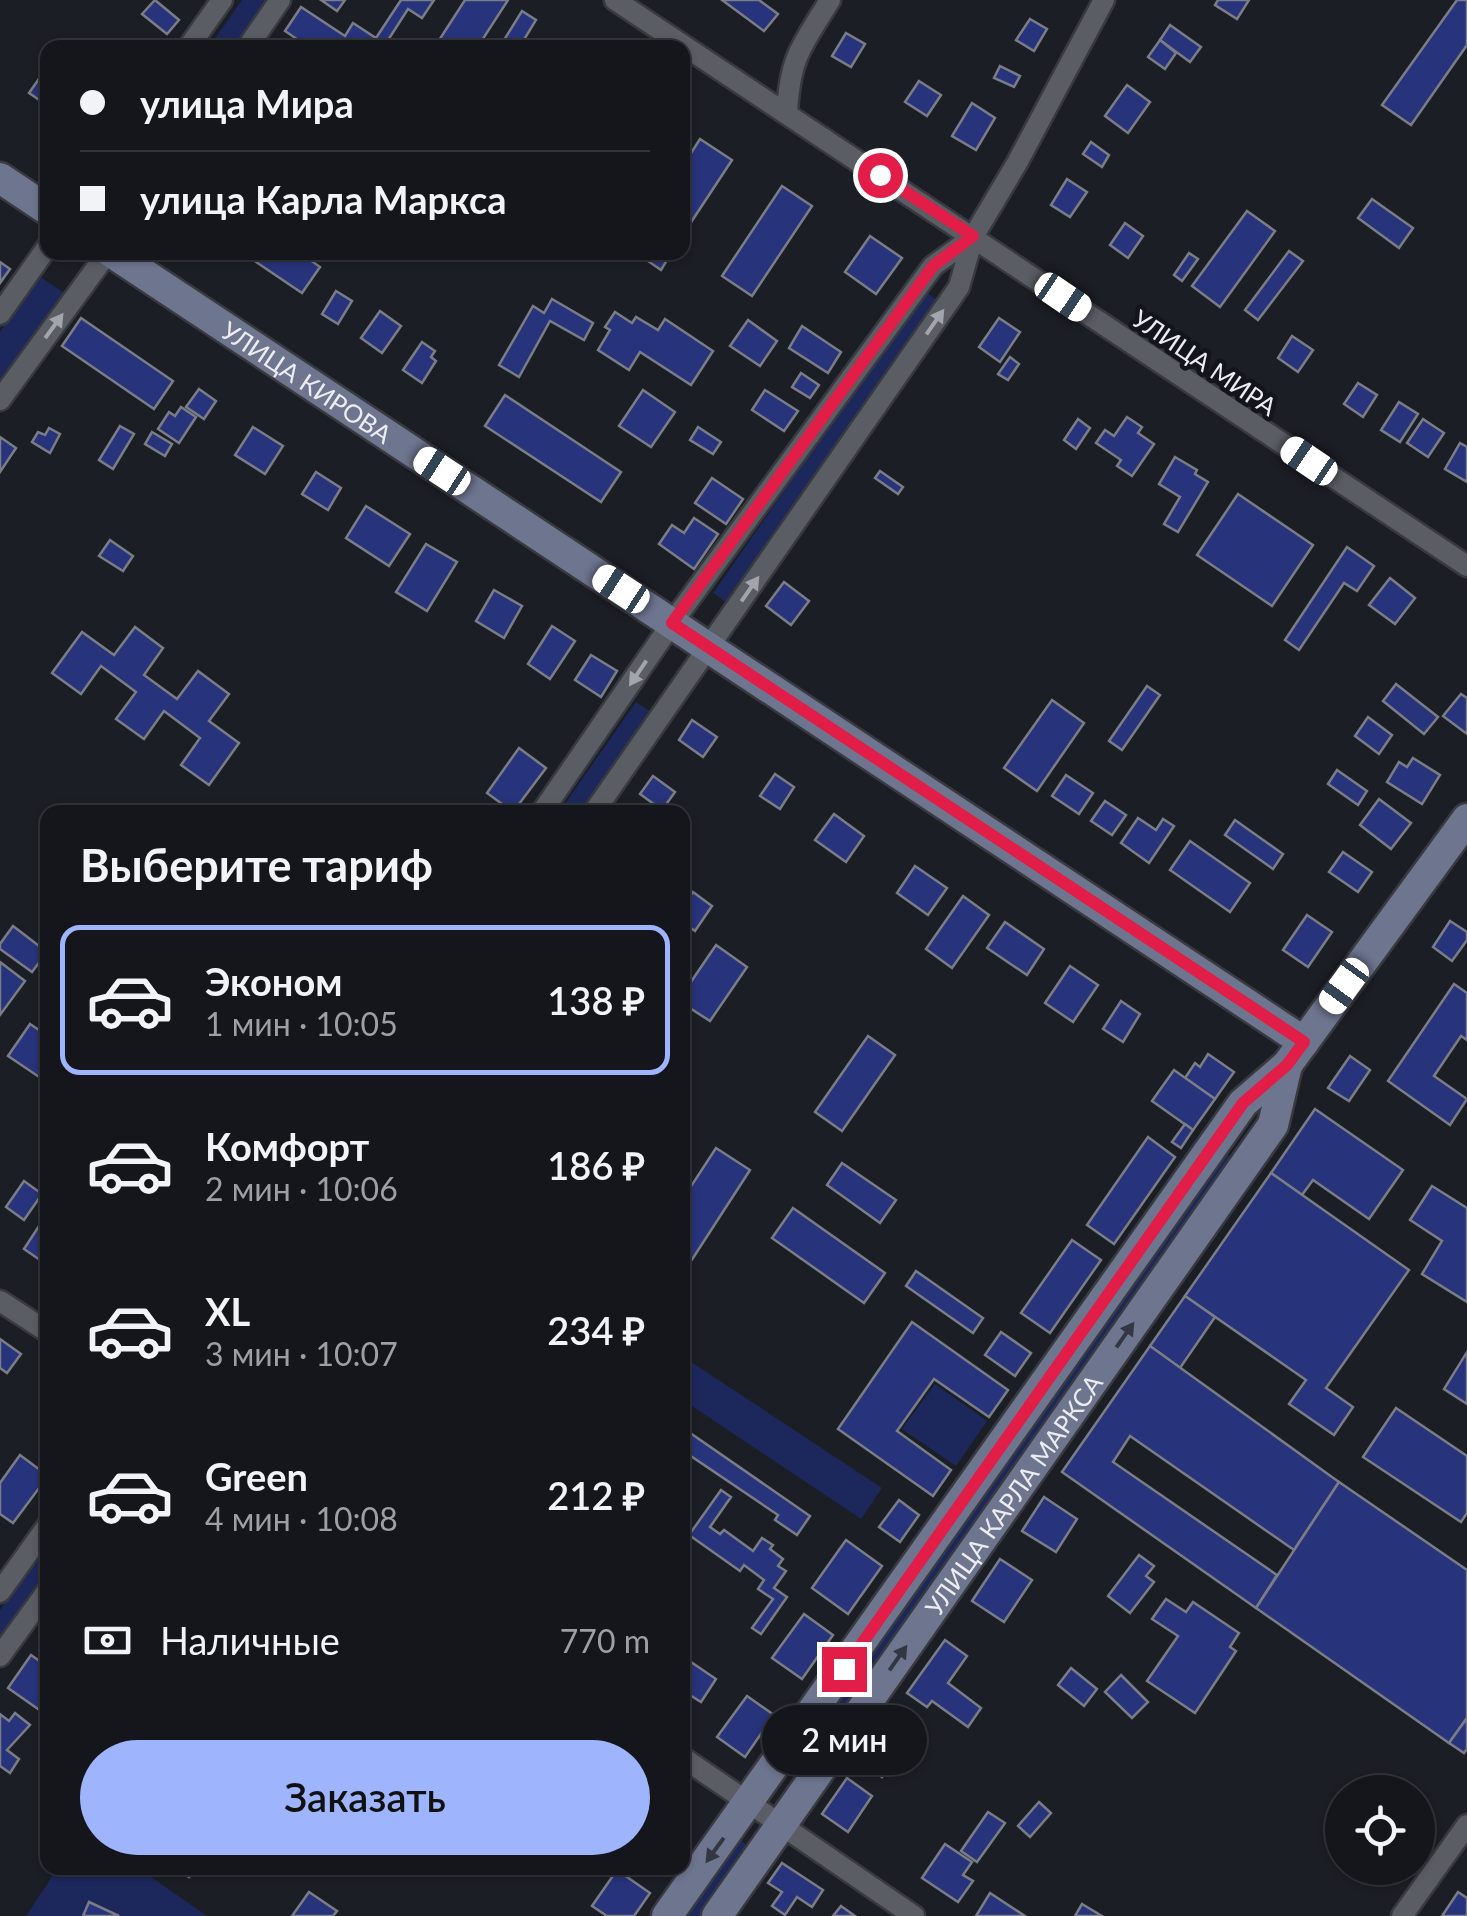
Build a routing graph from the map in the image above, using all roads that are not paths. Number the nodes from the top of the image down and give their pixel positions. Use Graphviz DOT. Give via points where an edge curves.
graph roads {
  1 [pos="222,0"];
  2 [pos="280,0"];
  3 [pos="614,0"];
  4 [pos="830,0"];
  5 [pos="1104,0"];
  6 [pos="194,40"];
  7 [pos="252,40"];
  8 [pos="676,40"];
  9 [pos="690,49"];
  10 [pos="788,113"];
  11 [pos="0,178"];
  12 [pos="40,205"];
  13 [pos="973,236"];
  14 [pos="40,257"];
  15 [pos="103,260"];
  16 [pos="121,260"];
  17 [pos="0,314"];
  18 [pos="0,400"];
  19 [pos="1467,566"];
  20 [pos="672,623"];
  21 [pos="710,647"];
  22 [pos="547,805"];
  23 [pos="599,805"];
  24 [pos="1467,820"];
  25 [pos="1295,1054"];
  26 [pos="0,1301"];
  27 [pos="40,1327"];
  28 [pos="40,1536"];
  29 [pos="0,1592"];
  30 [pos="40,1601"];
  31 [pos="0,1656"];
  32 [pos="690,1763"];
  33 [pos="749,1803"];
  34 [pos="782,1824"];
  35 [pos="1467,1825"];
  36 [pos="668,1916"];
  37 [pos="717,1916"];
  38 [pos="914,1916"];
  39 [pos="1402,1916"];
  1 -- 6 [label="street"];
  2 -- 7 [label="street"];
  3 -- 8 [label="street, УЛИЦА МИРА"];
  4 -- 10 [label="street" via="796,53"];
  5 -- 13 [label="street"];
  9 -- 10 [label="street, УЛИЦА МИРА"];
  10 -- 13 [label="street, УЛИЦА МИРА"];
  11 -- 12 [label="main road"];
  13 -- 19 [label="street, УЛИЦА МИРА"];
  13 -- 20 [label="street" via="933,266"];
  21 -- 13 [label="street, one-way" via="959,287"];
  14 -- 17 [label="street"];
  18 -- 15 [label="street, one-way"];
  16 -- 20 [label="main road, УЛИЦА КИРОВА"];
  20 -- 21 [label="main road, УЛИЦА КИРОВА"];
  20 -- 22 [label="street, one-way"];
  21 -- 23 [label="street"];
  21 -- 25 [label="main road, УЛИЦА КИРОВА"];
  24 -- 25 [label="main road, УЛИЦА КАРЛА МАРКСА"];
  25 -- 33 [label="main road, УЛИЦА КАРЛА МАРКСА" via="1243,1103"];
  34 -- 25 [label="main road, УЛИЦА КАРЛА МАРКСА, one-way" via="1273,1125"];
  26 -- 27 [label="street"];
  28 -- 29 [label="street"];
  30 -- 31 [label="street"];
  32 -- 33 [label="street"];
  33 -- 34 [label="street"];
  33 -- 36 [label="main road, УЛИЦА КАРЛА МАРКСА, one-way"];
  34 -- 37 [label="main road, УЛИЦА КАРЛА МАРКСА"];
  34 -- 38 [label="street"];
  35 -- 39 [label="street"];
}
